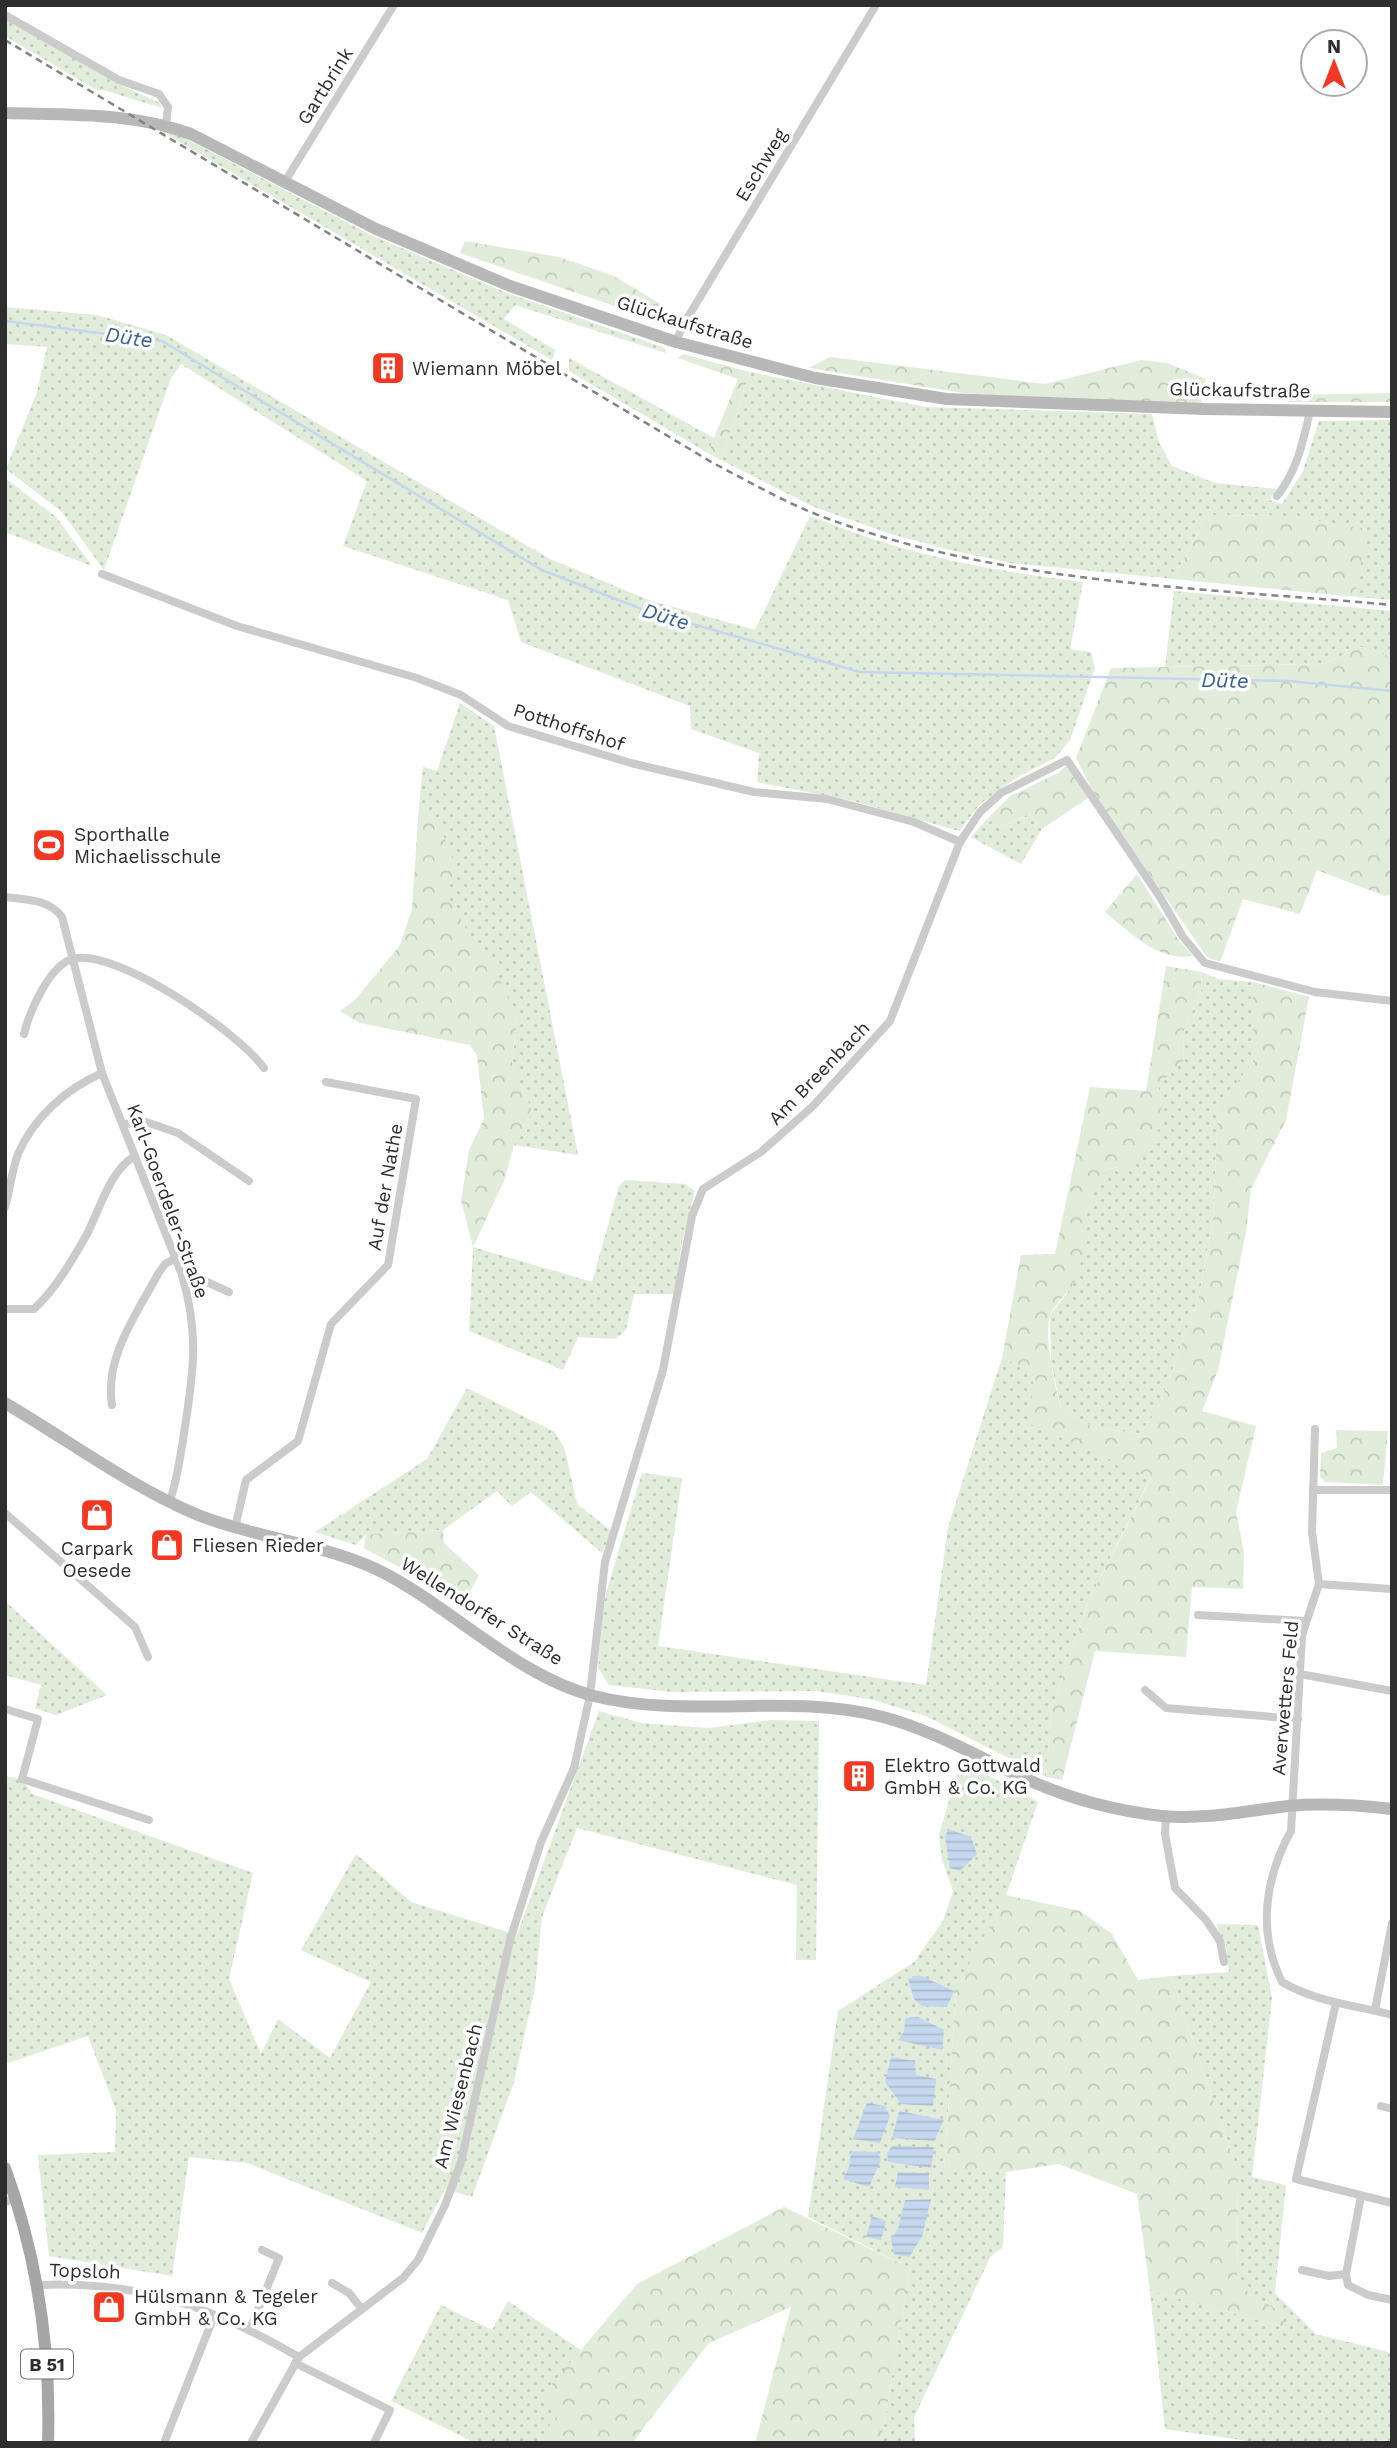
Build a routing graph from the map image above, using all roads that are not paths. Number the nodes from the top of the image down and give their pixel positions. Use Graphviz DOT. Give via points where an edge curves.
graph roads {
  1 [pos="394,5"];
  2 [pos="876,5"];
  3 [pos="5,15"];
  4 [pos="5,113"];
  5 [pos="166,125"];
  6 [pos="284,183"];
  7 [pos="676,342"];
  8 [pos="1310,411"];
  9 [pos="1392,412"];
  10 [pos="1277,496"];
  11 [pos="102,574"];
  12 [pos="960,842"];
  13 [pos="5,897"];
  14 [pos="71,959"];
  15 [pos="1392,1001"];
  16 [pos="24,1034"];
  17 [pos="264,1068"];
  18 [pos="102,1073"];
  19 [pos="326,1082"];
  20 [pos="124,1124"];
  21 [pos="135,1156"];
  22 [pos="249,1181"];
  23 [pos="5,1207"];
  24 [pos="174,1259"];
  25 [pos="182,1275"];
  26 [pos="229,1292"];
  27 [pos="5,1309"];
  28 [pos="5,1403"];
  29 [pos="112,1405"];
  30 [pos="1315,1430"];
  31 [pos="1313,1490"];
  32 [pos="1392,1490"];
  33 [pos="170,1502"];
  34 [pos="5,1513"];
  35 [pos="235,1528"];
  36 [pos="1319,1584"];
  37 [pos="1392,1589"];
  38 [pos="1198,1615"];
  39 [pos="1305,1621"];
  40 [pos="148,1657"];
  41 [pos="1300,1674"];
  42 [pos="1145,1690"];
  43 [pos="1392,1691"];
  44 [pos="590,1695"];
  45 [pos="5,1709"];
  46 [pos="1298,1718"];
  47 [pos="1292,1806"];
  48 [pos="1392,1809"];
  49 [pos="1166,1816"];
  50 [pos="149,1820"];
  51 [pos="1392,1923"];
  52 [pos="1224,1962"];
  53 [pos="1336,2003"];
  54 [pos="1375,2011"];
  55 [pos="1392,2015"];
  56 [pos="1381,2106"];
  57 [pos="1392,2109"];
  58 [pos="5,2168"];
  59 [pos="1361,2196"];
  60 [pos="11,2201"];
  61 [pos="1392,2203"];
  62 [pos="262,2250"];
  63 [pos="1302,2270"];
  64 [pos="1346,2274"];
  65 [pos="332,2283"];
  66 [pos="38,2285"];
  67 [pos="1392,2300"];
  68 [pos="362,2309"];
  69 [pos="214,2316"];
  70 [pos="250,2329"];
  71 [pos="297,2360"];
  72 [pos="48,2443"];
  73 [pos="164,2443"];
  74 [pos="251,2443"];
  75 [pos="374,2443"];
  1 -- 6 [label="street, Gartbrink"];
  2 -- 7 [label="street, Eschweg"];
  3 -- 5 [label="street" via="119,80 159,94 168,107"];
  4 -- 5 [label="street, Glückaufstraße" via="134,118"];
  5 -- 6 [label="street, Glückaufstraße"];
  6 -- 7 [label="street, Glückaufstraße" via="470,270"];
  7 -- 8 [label="street, Glückaufstraße" via="816,378 947,399"];
  8 -- 9 [label="street, Glückaufstraße"];
  8 -- 10 [label="street" via="1301,451"];
  11 -- 12 [label="street, Potthoffshof" via="237,626 417,678 461,695 508,726 631,763 742,789 827,799 914,822"];
  12 -- 15 [label="street, Am Breenbach" via="980,812 1001,793 1067,760 1183,937 1205,963 1315,992"];
  12 -- 44 [label="street, Am Breenbach" via="901,996 880,1034 813,1106 761,1152 704,1189 689,1229 650,1421 606,1562"];
  13 -- 14 [label="street, Karl-Goerdeler-Straße" via="55,907 62,917"];
  14 -- 16 [label="street" via="40,994"];
  14 -- 17 [label="street" via="112,964 168,992 224,1028"];
  14 -- 18 [label="street, Karl-Goerdeler-Straße"];
  18 -- 20 [label="street, Karl-Goerdeler-Straße"];
  18 -- 23 [label="street" via="55,1102 32,1127 17,1156"];
  19 -- 35 [label="street, Auf der Nathe" via="416,1099 388,1265 331,1324 298,1440 246,1480"];
  20 -- 21 [label="street, Karl-Goerdeler-Straße"];
  20 -- 22 [label="street" via="146,1122 178,1133"];
  21 -- 24 [label="street, Karl-Goerdeler-Straße"];
  21 -- 27 [label="street" via="120,1169 44,1301 34,1309"];
  24 -- 25 [label="street, Karl-Goerdeler-Straße"];
  24 -- 29 [label="street" via="158,1274 120,1345 110,1390"];
  25 -- 26 [label="street"];
  25 -- 33 [label="street, Karl-Goerdeler-Straße" via="192,1309 196,1359"];
  28 -- 33 [label="street, Wellendorfer Straße"];
  30 -- 31 [label="street"];
  31 -- 32 [label="street"];
  31 -- 36 [label="street" via="1312,1532"];
  33 -- 35 [label="street, Wellendorfer Straße"];
  34 -- 40 [label="street" via="135,1627"];
  35 -- 44 [label="street, Wellendorfer Straße" via="321,1549 377,1570 537,1670"];
  36 -- 37 [label="street"];
  36 -- 39 [label="street, Averwetters Feld"];
  38 -- 39 [label="street"];
  39 -- 41 [label="street, Averwetters Feld"];
  41 -- 43 [label="street"];
  41 -- 46 [label="street, Averwetters Feld"];
  42 -- 46 [label="street" via="1166,1708"];
  44 -- 49 [label="street, Wellendorfer Straße" via="641,1705 842,1708 923,1731 1065,1795"];
  44 -- 68 [label="street, Am Wiesenbach" via="574,1768 541,1842 510,1940 461,2162 418,2260 403,2278"];
  45 -- 50 [label="street" via="38,1719 22,1779"];
  46 -- 47 [label="street, Averwetters Feld"];
  47 -- 48 [label="street, Wellendorfer Straße"];
  47 -- 49 [label="street, Wellendorfer Straße"];
  47 -- 53 [label="street, Averwetters Feld" via="1291,1831 1275,1860 1265,1917 1277,1973 1282,1982 1301,1993"];
  49 -- 52 [label="street" via="1175,1888 1220,1941"];
  51 -- 54 [label="street"];
  53 -- 54 [label="street, Averwetters Feld"];
  53 -- 59 [label="street" via="1296,2179"];
  54 -- 55 [label="street, Averwetters Feld"];
  56 -- 57 [label="street"];
  58 -- 60 [label="main road, B 51"];
  59 -- 61 [label="street"];
  59 -- 64 [label="street"];
  60 -- 66 [label="main road, B 51"];
  62 -- 70 [label="street" via="279,2258"];
  63 -- 64 [label="street" via="1329,2276"];
  64 -- 67 [label="street" via="1348,2286"];
  65 -- 68 [label="street" via="349,2293"];
  66 -- 69 [label="street, Topsloh" via="125,2287 164,2296"];
  66 -- 72 [label="main road, B 51"];
  68 -- 71 [label="street, Am Wiesenbach"];
  69 -- 70 [label="street, Topsloh"];
  69 -- 73 [label="street"];
  70 -- 71 [label="street, Topsloh"];
  71 -- 74 [label="street, Am Wiesenbach"];
  71 -- 75 [label="street, Topsloh" via="390,2410"];
}
